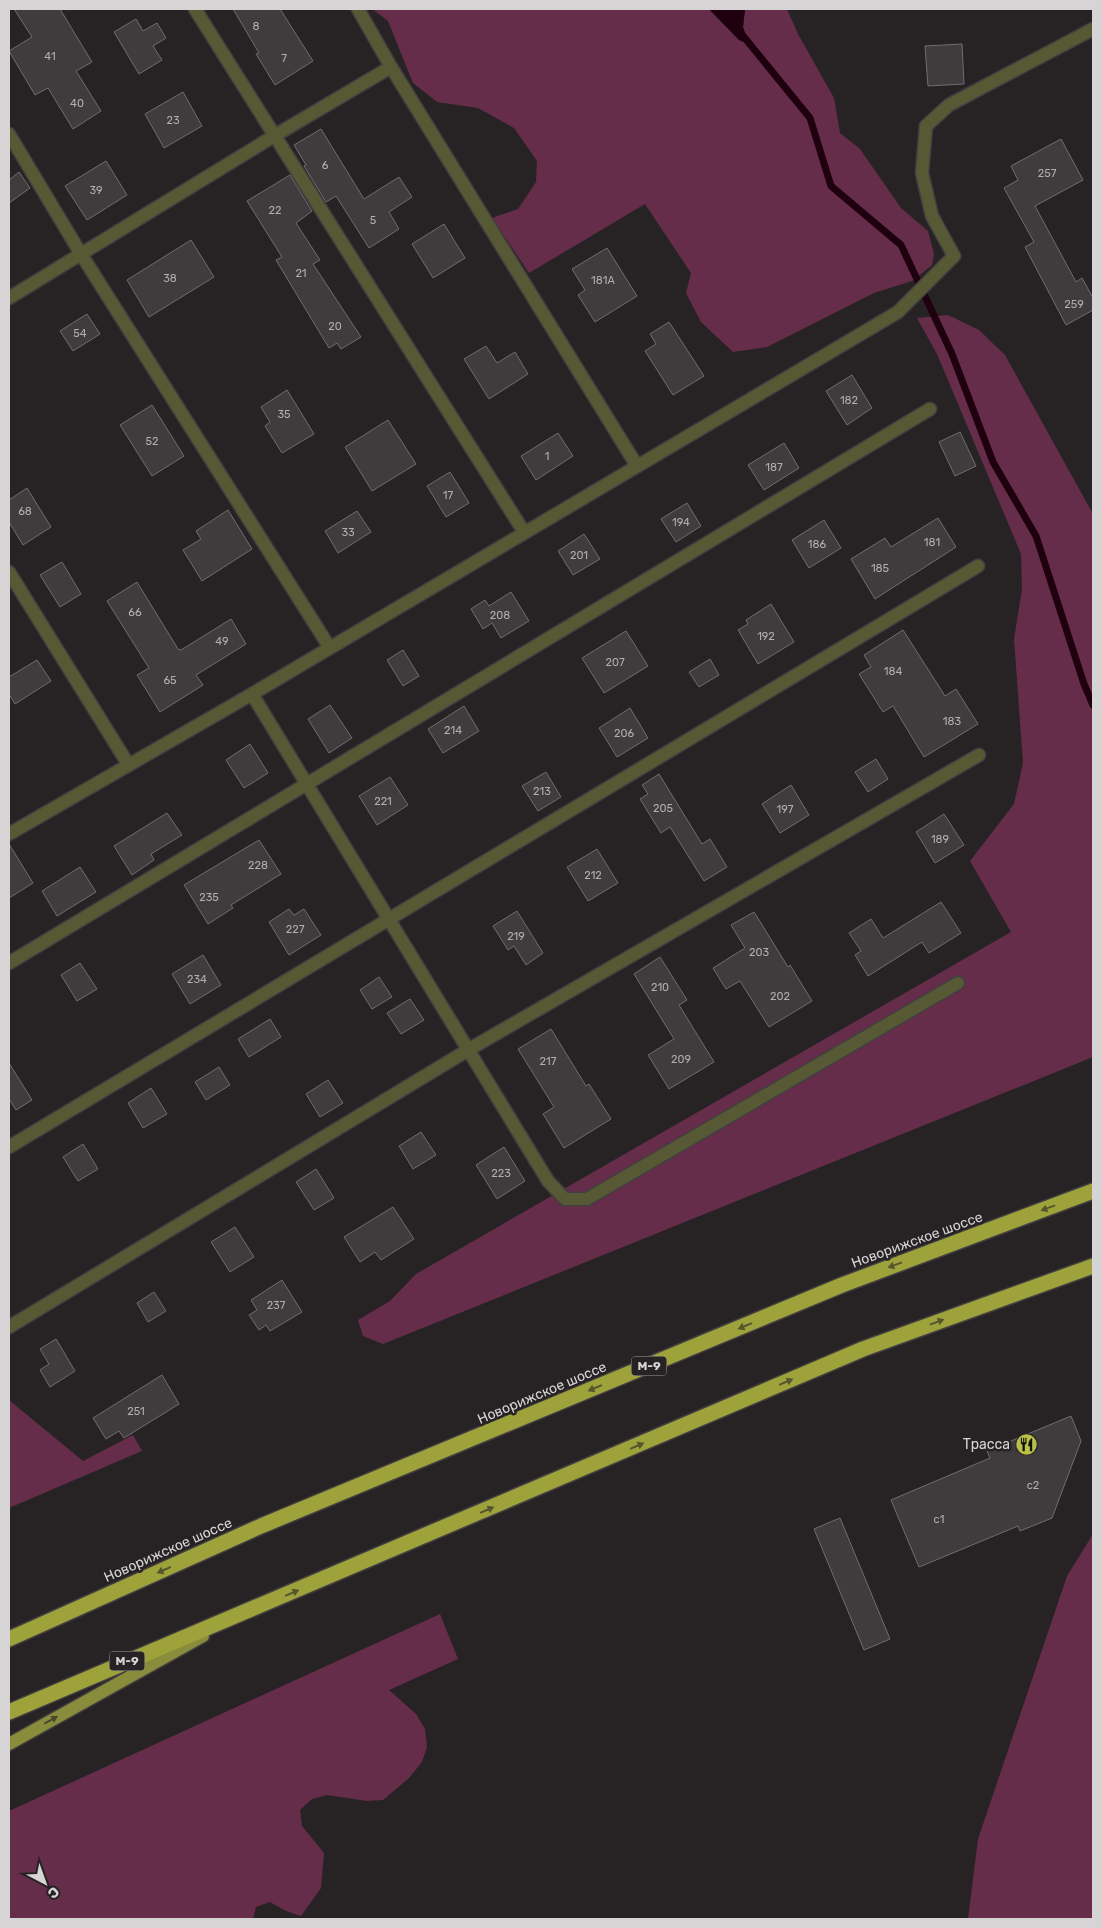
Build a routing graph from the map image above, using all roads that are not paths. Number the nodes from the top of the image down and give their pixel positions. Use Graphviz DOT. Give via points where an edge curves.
graph roads {
  1 [pos="195,9"];
  2 [pos="358,9"];
  3 [pos="1093,29"];
  4 [pos="391,67"];
  5 [pos="9,134"];
  6 [pos="274,136"];
  7 [pos="81,254"];
  8 [pos="9,298"];
  9 [pos="930,409"];
  10 [pos="637,466"];
  11 [pos="524,532"];
  12 [pos="978,566"];
  13 [pos="9,572"];
  14 [pos="330,648"];
  15 [pos="252,694"];
  16 [pos="980,755"];
  17 [pos="128,764"];
  18 [pos="307,784"];
  19 [pos="9,834"];
  20 [pos="388,919"];
  21 [pos="9,963"];
  22 [pos="958,983"];
  23 [pos="468,1050"];
  24 [pos="9,1147"];
  25 [pos="1093,1191"];
  26 [pos="1093,1266"];
  27 [pos="9,1327"];
  28 [pos="247,1611"];
  29 [pos="9,1639"];
  30 [pos="9,1712"];
  31 [pos="9,1744"];
  1 -- 6 [label="street"];
  2 -- 4 [label="street"];
  3 -- 10 [label="street" via="949,105 926,126 922,173 932,216 954,256 898,312"];
  4 -- 6 [label="street"];
  4 -- 10 [label="street"];
  5 -- 7 [label="street"];
  6 -- 7 [label="street"];
  6 -- 11 [label="street"];
  7 -- 8 [label="street"];
  7 -- 14 [label="street"];
  9 -- 18 [label="street"];
  10 -- 11 [label="street"];
  11 -- 14 [label="street"];
  12 -- 20 [label="street"];
  13 -- 17 [label="street"];
  14 -- 15 [label="street"];
  15 -- 17 [label="street"];
  15 -- 18 [label="street"];
  16 -- 23 [label="street"];
  17 -- 19 [label="street"];
  18 -- 20 [label="street"];
  18 -- 21 [label="street"];
  20 -- 23 [label="street"];
  20 -- 24 [label="street"];
  22 -- 23 [label="street" via="587,1199 565,1199 548,1181"];
  23 -- 27 [label="street"];
  25 -- 29 [label="highway, Новорижское шоссе / М-9, one-way" via="842,1285 261,1526"];
  28 -- 26 [label="highway, М-9, one-way" via="863,1349"];
  28 -- 30 [label="highway, М-9"];
  31 -- 28 [label="main road, М-9, one-way"];
}
